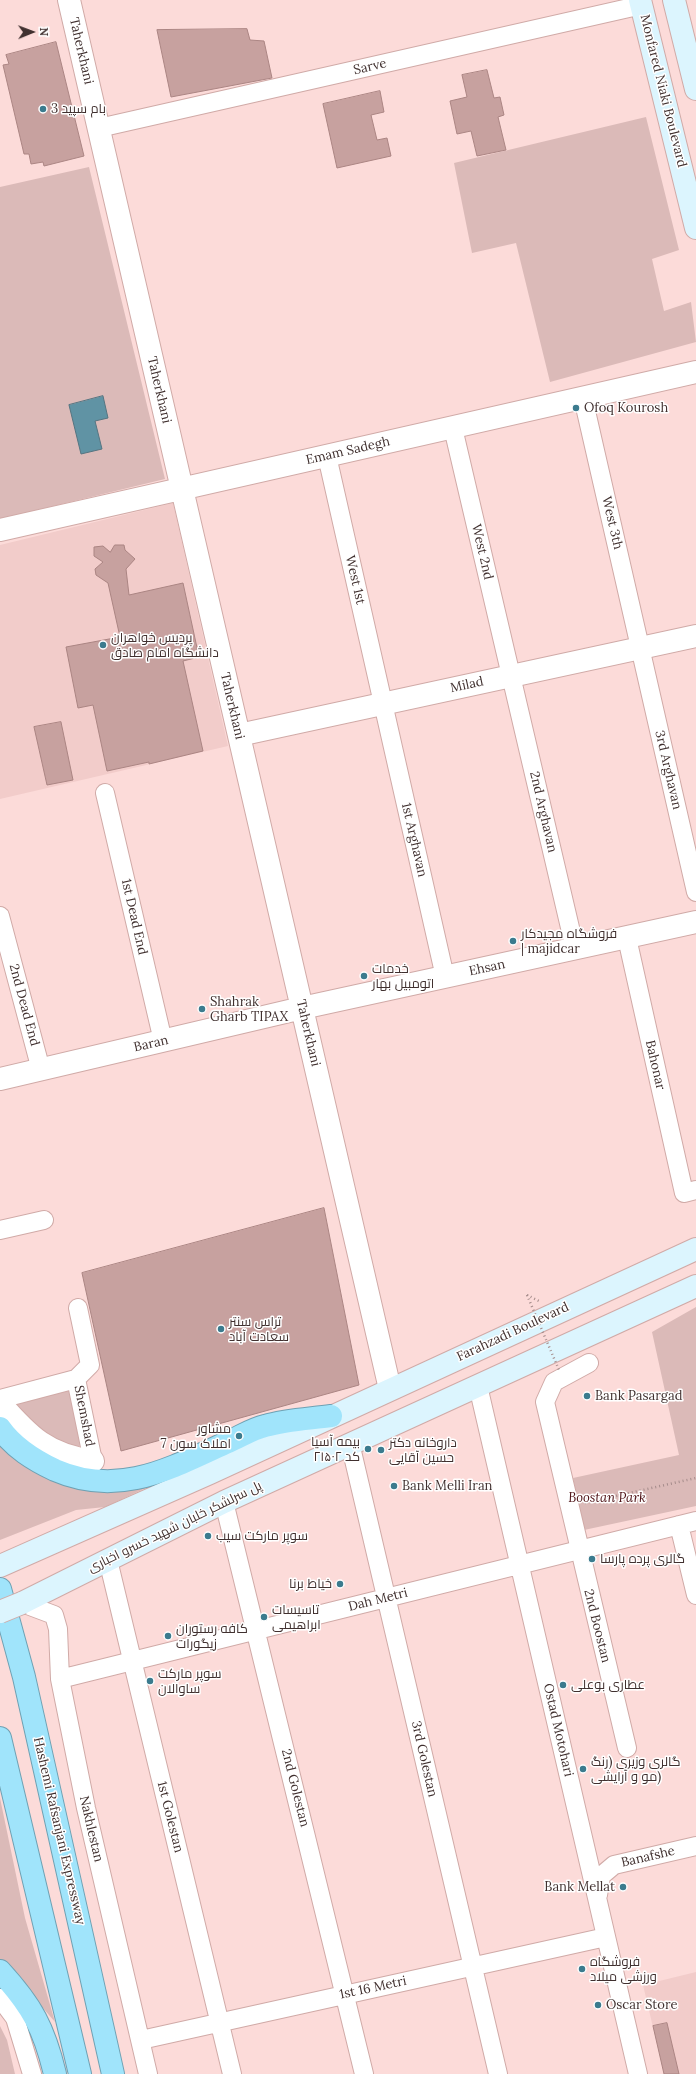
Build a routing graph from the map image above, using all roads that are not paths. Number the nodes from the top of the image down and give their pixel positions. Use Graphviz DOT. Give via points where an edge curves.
graph roads {
  1 [pos="69,0"];
  2 [pos="674,0"];
  3 [pos="641,3"];
  4 [pos="696,89"];
  5 [pos="99,128"];
  6 [pos="696,228"];
  7 [pos="696,372"];
  8 [pos="584,398"];
  9 [pos="453,428"];
  10 [pos="327,456"];
  11 [pos="182,489"];
  12 [pos="0,530"];
  13 [pos="696,636"];
  14 [pos="640,648"];
  15 [pos="512,676"];
  16 [pos="383,704"];
  17 [pos="239,735"];
  18 [pos="105,792"];
  19 [pos="696,892"];
  20 [pos="0,916"];
  21 [pos="696,922"];
  22 [pos="627,938"];
  23 [pos="575,949"];
  24 [pos="445,977"];
  25 [pos="302,1008"];
  26 [pos="163,1041"];
  27 [pos="41,1070"];
  28 [pos="0,1079"];
  29 [pos="690,1191"];
  30 [pos="44,1220"];
  31 [pos="0,1230"];
  32 [pos="696,1249"];
  33 [pos="696,1286"];
  34 [pos="78,1308"];
  35 [pos="589,1363"];
  36 [pos="76,1378"];
  37 [pos="478,1386"];
  38 [pos="390,1389"];
  39 [pos="0,1399"];
  40 [pos="0,1402"];
  41 [pos="331,1416"];
  42 [pos="0,1428"];
  43 [pos="350,1443"];
  44 [pos="93,1461"];
  45 [pos="224,1502"];
  46 [pos="687,1523"];
  47 [pos="579,1550"];
  48 [pos="108,1560"];
  49 [pos="6,1564"];
  50 [pos="520,1565"];
  51 [pos="0,1589"];
  52 [pos="696,1595"];
  53 [pos="386,1598"];
  54 [pos="22,1603"];
  55 [pos="0,1612"];
  56 [pos="256,1631"];
  57 [pos="133,1662"];
  58 [pos="60,1679"];
  59 [pos="0,1738"];
  60 [pos="627,1748"];
  61 [pos="696,1846"];
  62 [pos="597,1898"];
  63 [pos="606,1937"];
  64 [pos="473,1966"];
  65 [pos="0,1971"];
  66 [pos="346,1995"];
  67 [pos="0,1998"];
  68 [pos="219,2022"];
  69 [pos="141,2040"];
  70 [pos="32,2074"];
  71 [pos="55,2074"];
  72 [pos="80,2074"];
  73 [pos="113,2074"];
  74 [pos="148,2074"];
  75 [pos="232,2074"];
  76 [pos="364,2074"];
  77 [pos="498,2074"];
  78 [pos="638,2074"];
  1 -- 5 [label="street, Taherkhani"];
  2 -- 4 [label="main road"];
  3 -- 5 [label="street, Sarve"];
  3 -- 6 [label="main road, Monfared Niaki Boulevard"];
  5 -- 11 [label="street, Taherkhani"];
  7 -- 8 [label="street, Emam Sadegh"];
  8 -- 9 [label="street, Emam Sadegh"];
  8 -- 14 [label="street, West 3th"];
  9 -- 10 [label="street, Emam Sadegh"];
  9 -- 15 [label="street, West 2nd"];
  10 -- 11 [label="street, Emam Sadegh"];
  10 -- 16 [label="street, West 1st"];
  11 -- 12 [label="street, Emam Sadegh"];
  11 -- 17 [label="street, Taherkhani"];
  13 -- 14 [label="street, Milad"];
  14 -- 15 [label="street, Milad"];
  14 -- 19 [label="street, 3rd Arghavan"];
  15 -- 16 [label="street, Milad"];
  15 -- 23 [label="street, 2nd Arghavan"];
  16 -- 17 [label="street, Milad"];
  16 -- 24 [label="street, 1st Arghavan"];
  17 -- 25 [label="street, Taherkhani"];
  18 -- 26 [label="street, 1st Dead End"];
  20 -- 27 [label="street, 2nd Dead End"];
  21 -- 22 [label="street, Ehsan"];
  22 -- 23 [label="street, Ehsan"];
  22 -- 29 [label="street, Bahonar"];
  23 -- 24 [label="street, Ehsan"];
  24 -- 25 [label="street, Ehsan"];
  25 -- 26 [label="street, Baran"];
  25 -- 38 [label="street, Taherkhani"];
  26 -- 27 [label="street, Baran"];
  27 -- 28 [label="street, Baran"];
  30 -- 31 [label="street"];
  32 -- 38 [label="main road, Farahzadi Boulevard"];
  33 -- 37 [label="main road"];
  34 -- 36 [label="street" via="90,1365"];
  35 -- 47 [label="street, 2nd Boostan" via="554,1382 545,1402"];
  36 -- 39 [label="street, Shemshad"];
  36 -- 44 [label="street, Shemshad"];
  37 -- 43 [label="main road"];
  37 -- 50 [label="street, Ostad Motohari"];
  38 -- 41 [label="main road, Farahzadi Boulevard"];
  40 -- 44 [label="street" via="24,1430 41,1444 75,1459"];
  41 -- 42 [label="highway" via="264,1426 161,1473 121,1481 101,1481 64,1474 31,1458 15,1446"];
  41 -- 49 [label="main road"];
  43 -- 45 [label="main road, پل سرلشکر خلبان شهید خسرو اخباری"];
  43 -- 53 [label="street, 3rd Golestan"];
  45 -- 48 [label="main road, پل سرلشکر خلبان شهید خسرو اخباری"];
  45 -- 56 [label="street, 2nd Golestan"];
  46 -- 47 [label="street, Dah Metri"];
  46 -- 52 [label="street"];
  47 -- 50 [label="street, Dah Metri"];
  47 -- 60 [label="street, 2nd Boostan"];
  48 -- 54 [label="main road, پل سرلشکر خلبان شهید خسرو اخباری"];
  48 -- 57 [label="street, 1st Golestan"];
  50 -- 53 [label="street, Dah Metri"];
  50 -- 62 [label="street, Ostad Motohari"];
  51 -- 73 [label="highway, Hashemi Rafsanjani Expressway" via="26,1684"];
  53 -- 56 [label="street, Dah Metri"];
  53 -- 64 [label="street, 3rd Golestan"];
  54 -- 55 [label="main road, پل سرلشکر خلبان شهید خسرو اخباری, bridge"];
  54 -- 58 [label="street, Nakhlestan" via="54,1615 58,1629"];
  56 -- 57 [label="street, Dah Metri"];
  56 -- 66 [label="street, 2nd Golestan"];
  57 -- 58 [label="street, Dah Metri"];
  57 -- 68 [label="street, 1st Golestan"];
  58 -- 69 [label="street, Nakhlestan" via="86,1808"];
  59 -- 72 [label="highway"];
  61 -- 62 [label="street, Banafshe" via="614,1865 601,1876"];
  62 -- 63 [label="street, Ostad Motohari"];
  63 -- 64 [label="street, 1st 16 Metri"];
  63 -- 78 [label="street, Ostad Motohari"];
  64 -- 66 [label="street, 1st 16 Metri"];
  64 -- 77 [label="street, 3rd Golestan"];
  65 -- 71 [label="highway" via="17,1989 42,2029"];
  66 -- 68 [label="street, 1st 16 Metri"];
  66 -- 76 [label="street, 2nd Golestan"];
  67 -- 70 [label="street" via="15,2018"];
  68 -- 69 [label="street, 1st 16 Metri"];
  68 -- 75 [label="street, 1st Golestan"];
  69 -- 74 [label="street, Nakhlestan"];
}
